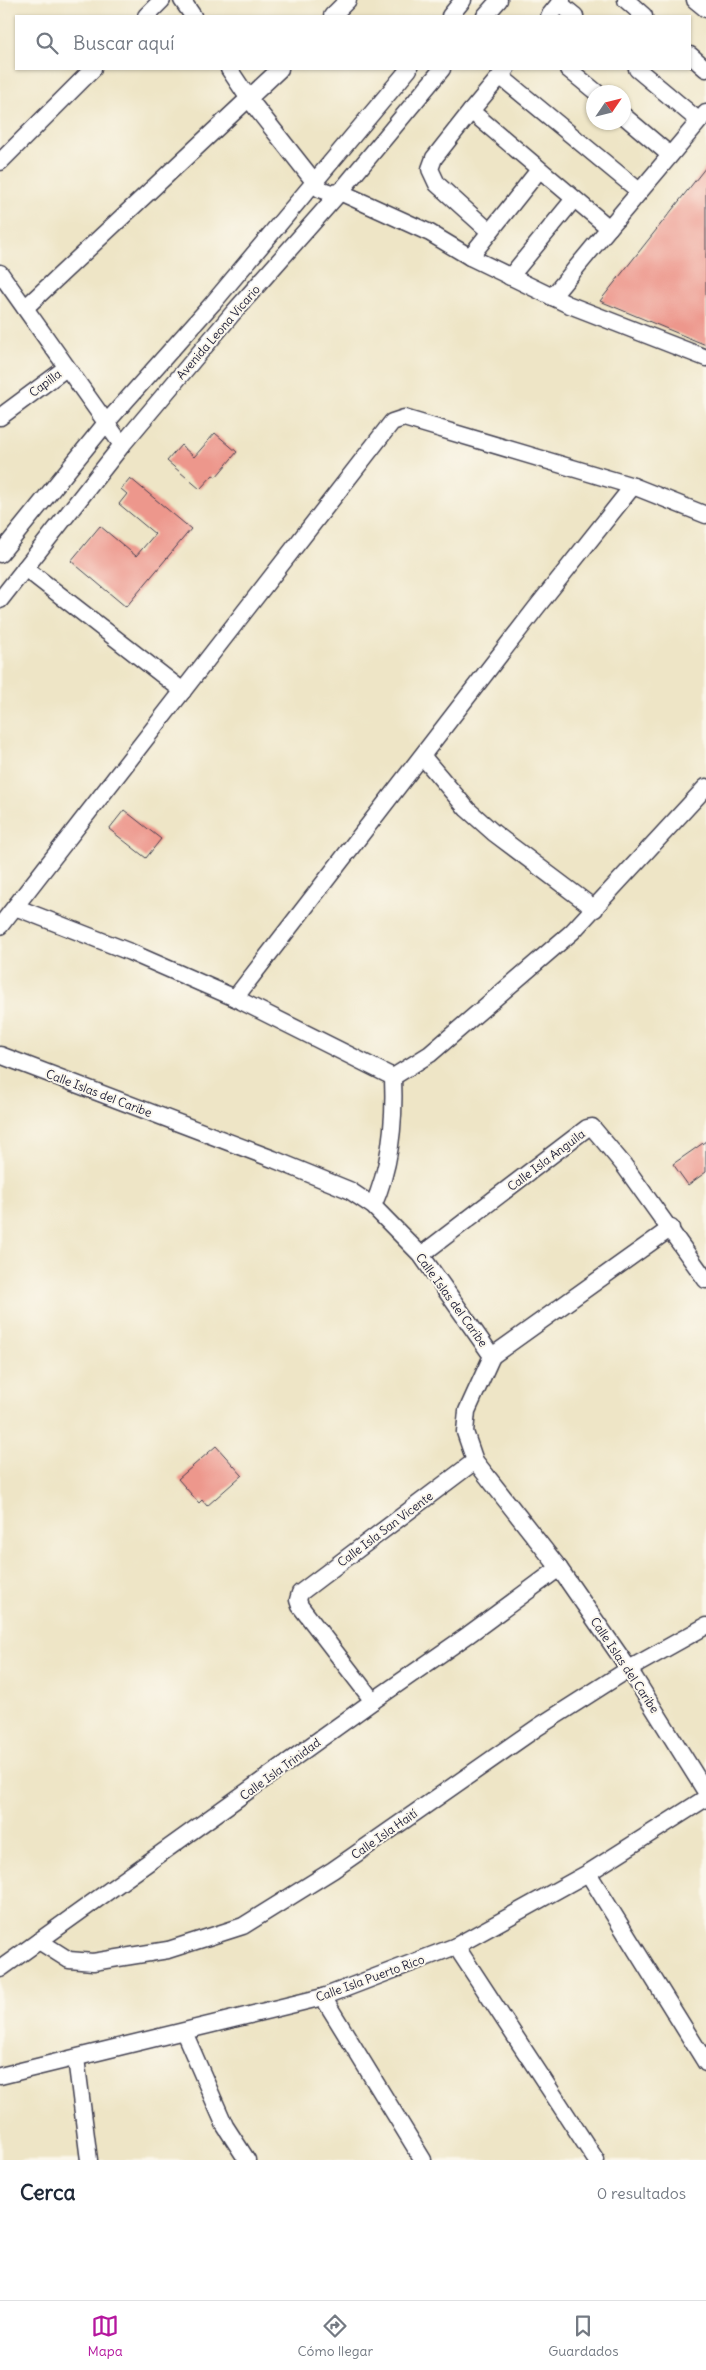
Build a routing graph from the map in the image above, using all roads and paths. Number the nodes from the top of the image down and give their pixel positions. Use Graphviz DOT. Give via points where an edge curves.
graph roads {
  1 [pos="162,0"];
  2 [pos="182,0"];
  3 [pos="348,0"];
  4 [pos="463,0"];
  5 [pos="498,0"];
  6 [pos="626,0"];
  7 [pos="695,0"];
  8 [pos="561,2"];
  9 [pos="706,9"];
  10 [pos="147,15"];
  11 [pos="192,15"];
  12 [pos="333,15"];
  13 [pos="451,15"];
  14 [pos="486,15"];
  15 [pos="550,15"];
  16 [pos="574,15"];
  17 [pos="643,15"];
  18 [pos="691,56"];
  19 [pos="706,69"];
  20 [pos="92,70"];
  21 [pos="230,70"];
  22 [pos="279,70"];
  23 [pos="408,70"];
  24 [pos="441,70"];
  25 [pos="569,70"];
  26 [pos="638,70"];
  27 [pos="503,72"];
  28 [pos="587,85"];
  29 [pos="249,99"];
  30 [pos="471,111"];
  31 [pos="703,117"];
  32 [pos="631,122"];
  33 [pos="670,155"];
  34 [pos="0,162"];
  35 [pos="539,170"];
  36 [pos="314,184"];
  37 [pos="340,192"];
  38 [pos="639,192"];
  39 [pos="574,199"];
  40 [pos="609,228"];
  41 [pos="489,231"];
  42 [pos="470,257"];
  43 [pos="0,273"];
  44 [pos="510,277"];
  45 [pos="552,297"];
  46 [pos="25,308"];
  47 [pos="706,358"];
  48 [pos="66,368"];
  49 [pos="0,417"];
  50 [pos="106,424"];
  51 [pos="122,445"];
  52 [pos="633,486"];
  53 [pos="706,514"];
  54 [pos="0,554"];
  55 [pos="25,568"];
  56 [pos="0,600"];
  57 [pos="183,691"];
  58 [pos="423,757"];
  59 [pos="706,786"];
  60 [pos="15,907"];
  61 [pos="595,909"];
  62 [pos="0,926"];
  63 [pos="235,998"];
  64 [pos="0,1055"];
  65 [pos="393,1077"];
  66 [pos="373,1206"];
  67 [pos="671,1228"];
  68 [pos="421,1255"];
  69 [pos="706,1280"];
  70 [pos="492,1356"];
  71 [pos="475,1461"];
  72 [pos="559,1568"];
  73 [pos="706,1626"];
  74 [pos="629,1669"];
  75 [pos="373,1701"];
  76 [pos="703,1781"];
  77 [pos="706,1798"];
  78 [pos="588,1872"];
  79 [pos="39,1941"];
  80 [pos="456,1946"];
  81 [pos="0,1970"];
  82 [pos="322,1997"];
  83 [pos="184,2032"];
  84 [pos="76,2058"];
  85 [pos="706,2063"];
  86 [pos="0,2076"];
  87 [pos="90,2160"];
  88 [pos="248,2160"];
  89 [pos="423,2160"];
  90 [pos="596,2160"];
  1 -- 10 [label="street"];
  2 -- 11 [label="street"];
  3 -- 12 [label="street"];
  4 -- 13 [label="street"];
  5 -- 14 [label="street"];
  6 -- 17 [label="street"];
  7 -- 9 [label="street"];
  8 -- 15 [label="street"];
  8 -- 16 [label="street"];
  18 -- 19 [label="street"];
  20 -- 34 [label="street"];
  21 -- 29 [label="street"];
  22 -- 29 [label="street"];
  23 -- 36 [label="street, Avenida Leona Vicario"];
  24 -- 37 [label="street, Avenida Leona Vicario"];
  25 -- 28 [label="street"];
  26 -- 31 [label="street"];
  27 -- 30 [label="street"];
  27 -- 38 [label="street"];
  29 -- 36 [label="street"];
  29 -- 46 [label="street"];
  30 -- 35 [label="street"];
  30 -- 41 [label="street" via="434,158 430,169 437,184"];
  31 -- 33 [label="street"];
  32 -- 33 [label="street"];
  33 -- 38 [label="street"];
  35 -- 39 [label="street"];
  35 -- 41 [label="street"];
  36 -- 37 [label="street" via="331,193"];
  36 -- 50 [label="street, Avenida Leona Vicario"];
  37 -- 42 [label="street" via="430,233"];
  37 -- 51 [label="street, Avenida Leona Vicario"];
  38 -- 40 [label="street"];
  39 -- 40 [label="street"];
  39 -- 44 [label="street"];
  40 -- 45 [label="street"];
  41 -- 42 [label="street"];
  42 -- 44 [label="street"];
  43 -- 46 [label="street"];
  44 -- 45 [label="street"];
  45 -- 47 [label="street"];
  46 -- 48 [label="street"];
  48 -- 49 [label="street, Capilla"];
  48 -- 50 [label="street"];
  50 -- 51 [label="street"];
  50 -- 54 [label="street, Avenida Leona Vicario"];
  51 -- 55 [label="street, Avenida Leona Vicario"];
  52 -- 53 [label="street"];
  52 -- 57 [label="street" via="404,418 392,422"];
  52 -- 58 [label="street"];
  55 -- 56 [label="street, Avenida Leona Vicario"];
  55 -- 57 [label="street"];
  57 -- 60 [label="street"];
  58 -- 61 [label="street" via="467,809 494,833"];
  58 -- 63 [label="street"];
  59 -- 61 [label="street"];
  60 -- 62 [label="street"];
  60 -- 63 [label="street"];
  61 -- 65 [label="street" via="525,975 438,1048"];
  63 -- 65 [label="street"];
  64 -- 66 [label="street, Calle Islas del Caribe" via="273,1159 349,1190"];
  65 -- 66 [label="street" via="394,1112 384,1183"];
  66 -- 68 [label="street, Calle Islas del Caribe"];
  67 -- 68 [label="street, Calle Isla Anguila" via="592,1127"];
  67 -- 69 [label="street, Calle Isla Anguila"];
  67 -- 70 [label="street"];
  68 -- 70 [label="street, Calle Islas del Caribe"];
  70 -- 71 [label="street, Calle Islas del Caribe" via="467,1411 464,1432"];
  71 -- 72 [label="street, Calle Islas del Caribe"];
  71 -- 75 [label="street, Calle Isla San Vicente" via="300,1593 300,1606"];
  72 -- 74 [label="street, Calle Islas del Caribe"];
  72 -- 75 [label="street, Calle Isla Trinidad"];
  73 -- 74 [label="street, Calle Isla Haití"];
  74 -- 76 [label="street, Calle Islas del Caribe"];
  74 -- 79 [label="street, Calle Isla Haití" via="538,1726 333,1870 243,1926 168,1950 93,1962 69,1960"];
  75 -- 79 [label="street, Calle Isla Trinidad"];
  77 -- 78 [label="street, Calle Isla Puerto Rico"];
  78 -- 80 [label="street, Calle Isla Puerto Rico"];
  78 -- 85 [label="street"];
  79 -- 81 [label="street, Calle Isla Trinidad"];
  80 -- 82 [label="street, Calle Isla Puerto Rico"];
  80 -- 90 [label="street"];
  82 -- 83 [label="street, Calle Isla Puerto Rico"];
  82 -- 89 [label="street"];
  83 -- 84 [label="street, Calle Isla Puerto Rico"];
  83 -- 88 [label="street" via="225,2126"];
  84 -- 86 [label="street, Calle Isla Puerto Rico"];
  84 -- 87 [label="street"];
}
